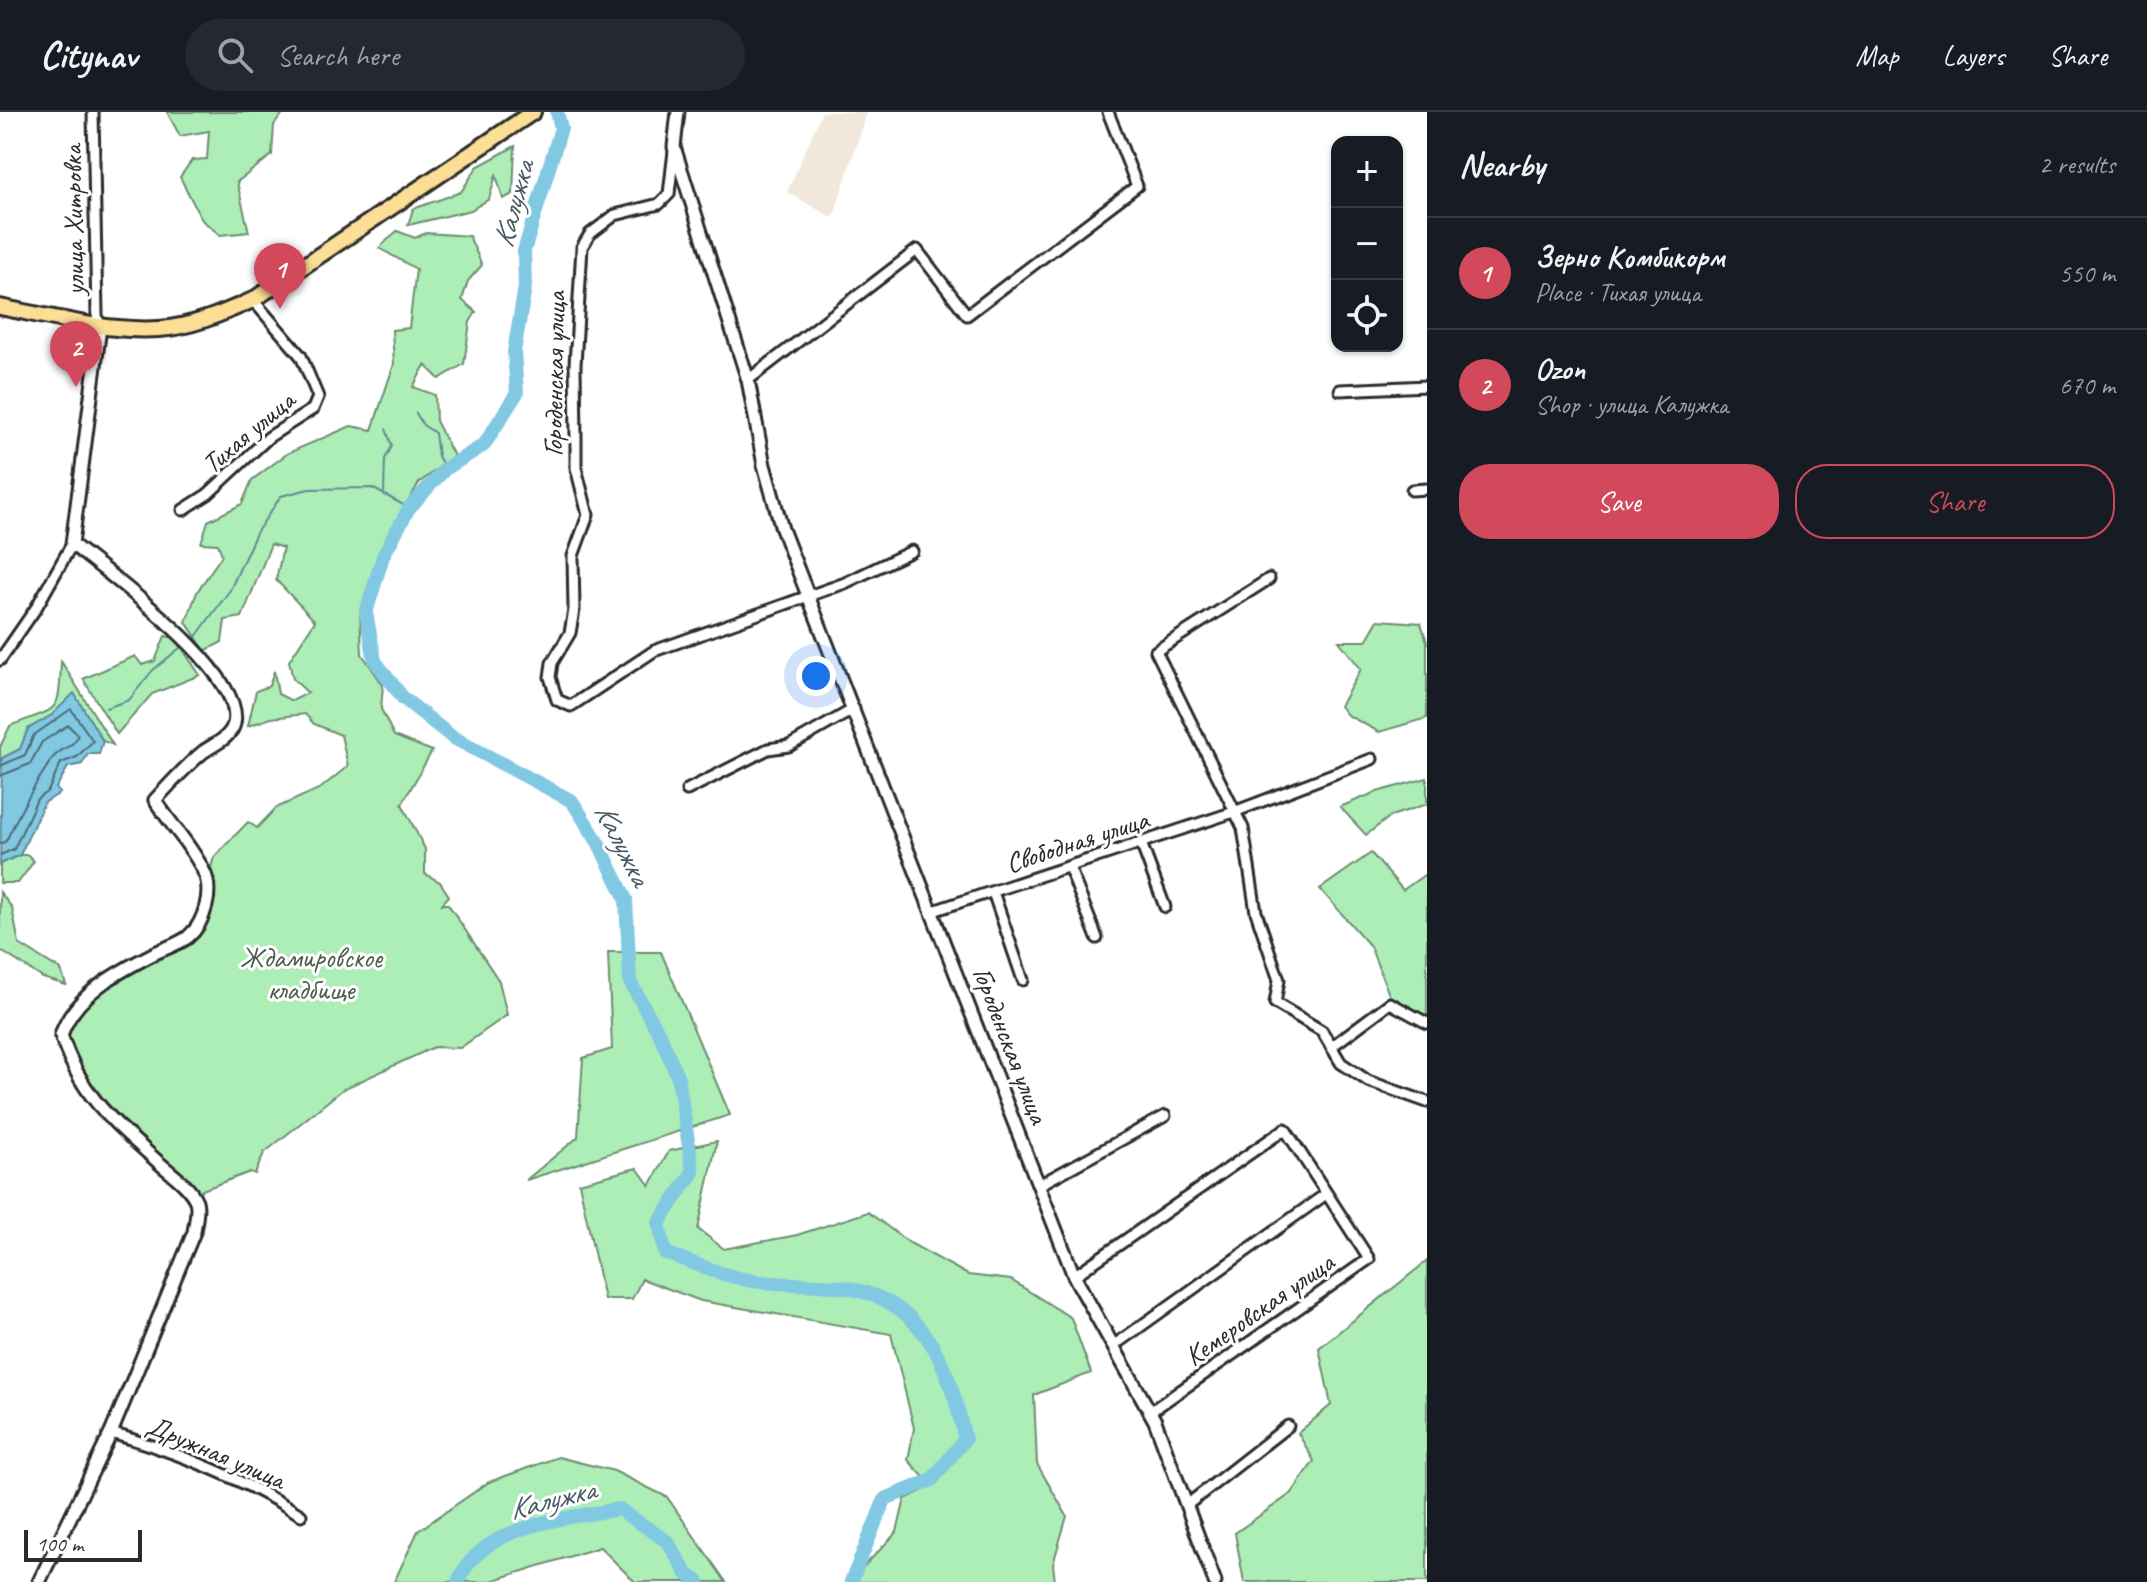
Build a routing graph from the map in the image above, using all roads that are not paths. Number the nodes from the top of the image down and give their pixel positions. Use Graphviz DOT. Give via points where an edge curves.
graph roads {
  1 [pos="93,112"];
  2 [pos="678,112"];
  3 [pos="1108,112"];
  4 [pos="529,115"];
  5 [pos="674,147"];
  6 [pos="253,300"];
  7 [pos="0,307"];
  8 [pos="100,327"];
  9 [pos="748,380"];
  10 [pos="1427,386"];
  11 [pos="1340,390"];
  12 [pos="1427,489"];
  13 [pos="1412,490"];
  14 [pos="183,510"];
  15 [pos="72,544"];
  16 [pos="912,551"];
  17 [pos="1269,579"];
  18 [pos="808,594"];
  19 [pos="0,660"];
  20 [pos="854,709"];
  21 [pos="1372,759"];
  22 [pos="687,790"];
  23 [pos="1234,812"];
  24 [pos="1141,843"];
  25 [pos="1069,867"];
  26 [pos="993,892"];
  27 [pos="1165,907"];
  28 [pos="933,911"];
  29 [pos="1097,938"];
  30 [pos="1023,980"];
  31 [pos="1427,1023"];
  32 [pos="1331,1047"];
  33 [pos="1427,1102"];
  34 [pos="1165,1116"];
  35 [pos="1039,1185"];
  36 [pos="1326,1194"];
  37 [pos="1074,1276"];
  38 [pos="1113,1346"];
  39 [pos="1150,1412"];
  40 [pos="1288,1426"];
  41 [pos="111,1433"];
  42 [pos="1187,1505"];
  43 [pos="301,1515"];
  44 [pos="39,1582"];
  45 [pos="1215,1582"];
  1 -- 8 [label="street, улица Хитровка"];
  2 -- 5 [label="street, Городенская улица"];
  3 -- 9 [label="street" via="1137,186 967,315 917,250"];
  4 -- 6 [label="main road"];
  5 -- 9 [label="street, Городенская улица"];
  5 -- 18 [label="street, Городенская улица" via="669,194 659,204 615,215 582,247 576,468 588,515 573,556 574,610 570,633 552,663 553,693 571,706 654,651"];
  6 -- 8 [label="main road" via="210,319 160,329"];
  6 -- 14 [label="street, Тихая улица" via="301,356 318,397 313,409 269,437"];
  7 -- 8 [label="main road"];
  8 -- 15 [label="street"];
  9 -- 18 [label="street, Городенская улица" via="764,465"];
  10 -- 11 [label="street"];
  12 -- 13 [label="street"];
  15 -- 19 [label="street"];
  15 -- 41 [label="street" via="177,628 235,712 231,731 222,741 203,752 155,800 203,870 208,884 202,918 188,937 118,972 67,1018 61,1035 81,1085 197,1203 194,1232"];
  16 -- 18 [label="street, Городенская улица"];
  17 -- 23 [label="street" via="1156,651"];
  18 -- 20 [label="street, Городенская улица"];
  20 -- 22 [label="street" via="789,746 768,749"];
  20 -- 28 [label="street, Городенская улица"];
  21 -- 23 [label="street, Свободная улица"];
  23 -- 24 [label="street, Свободная улица"];
  23 -- 32 [label="street" via="1243,828 1256,912 1279,980 1275,1003 1322,1031"];
  24 -- 25 [label="street, Свободная улица"];
  24 -- 27 [label="street"];
  25 -- 26 [label="street, Свободная улица"];
  25 -- 29 [label="street"];
  26 -- 28 [label="street, Свободная улица"];
  26 -- 30 [label="street"];
  28 -- 35 [label="street, Городенская улица"];
  31 -- 32 [label="street" via="1390,1003"];
  32 -- 33 [label="street" via="1341,1063 1368,1081"];
  34 -- 35 [label="street"];
  35 -- 37 [label="street, Городенская улица"];
  36 -- 37 [label="street, Кемеровская улица" via="1285,1129"];
  36 -- 38 [label="street, Кемеровская улица"];
  36 -- 39 [label="street, Кемеровская улица" via="1369,1259"];
  37 -- 38 [label="street, Городенская улица"];
  38 -- 39 [label="street, Городенская улица"];
  39 -- 42 [label="street, Городенская улица"];
  40 -- 42 [label="street"];
  41 -- 43 [label="street, Дружная улица" via="156,1446 264,1492"];
  41 -- 44 [label="street"];
  42 -- 45 [label="street, Городенская улица"];
}
